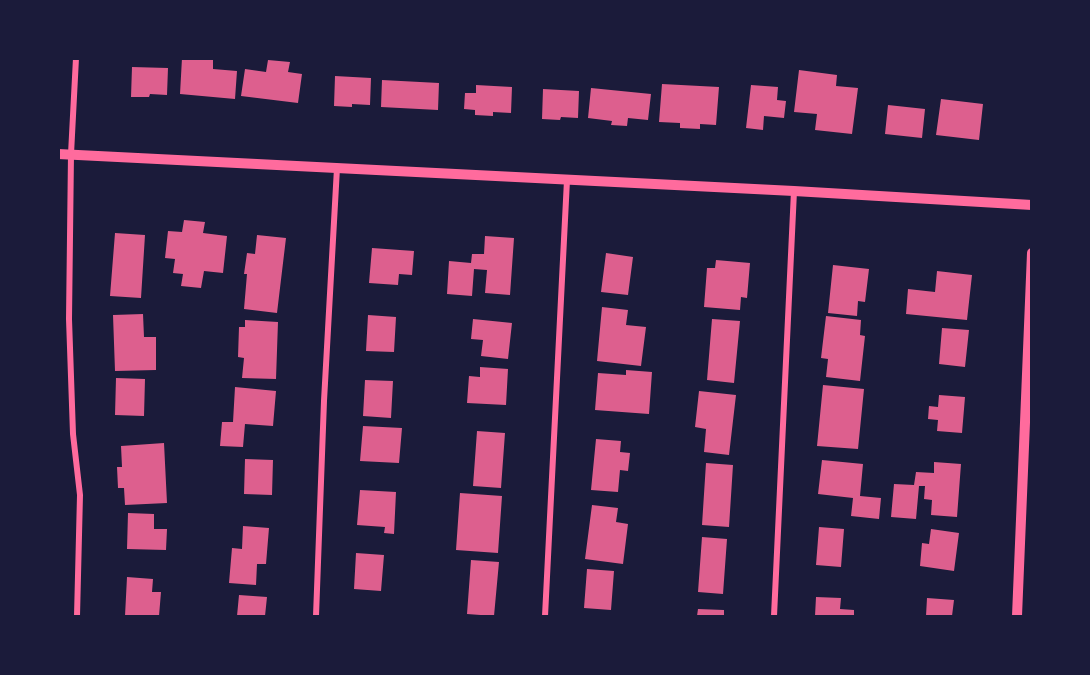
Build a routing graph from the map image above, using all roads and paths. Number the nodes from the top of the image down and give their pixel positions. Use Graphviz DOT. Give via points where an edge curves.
graph roads {
  1 [pos="76,58"];
  2 [pos="58,154"];
  3 [pos="71,154"];
  4 [pos="337,167"];
  5 [pos="567,180"];
  6 [pos="794,191"];
  7 [pos="1032,205"];
  8 [pos="1032,254"];
  9 [pos="77,616"];
  10 [pos="316,616"];
  11 [pos="545,616"];
  12 [pos="774,616"];
  13 [pos="1017,616"];
  1 -- 3 [label="street"];
  2 -- 3 [label="street"];
  3 -- 4 [label="street"];
  3 -- 9 [label="street" via="69,319 73,434 80,495"];
  4 -- 5 [label="street"];
  4 -- 10 [label="street"];
  5 -- 6 [label="street"];
  5 -- 11 [label="street"];
  6 -- 7 [label="street"];
  6 -- 12 [label="street"];
  8 -- 13 [label="street"];
}
